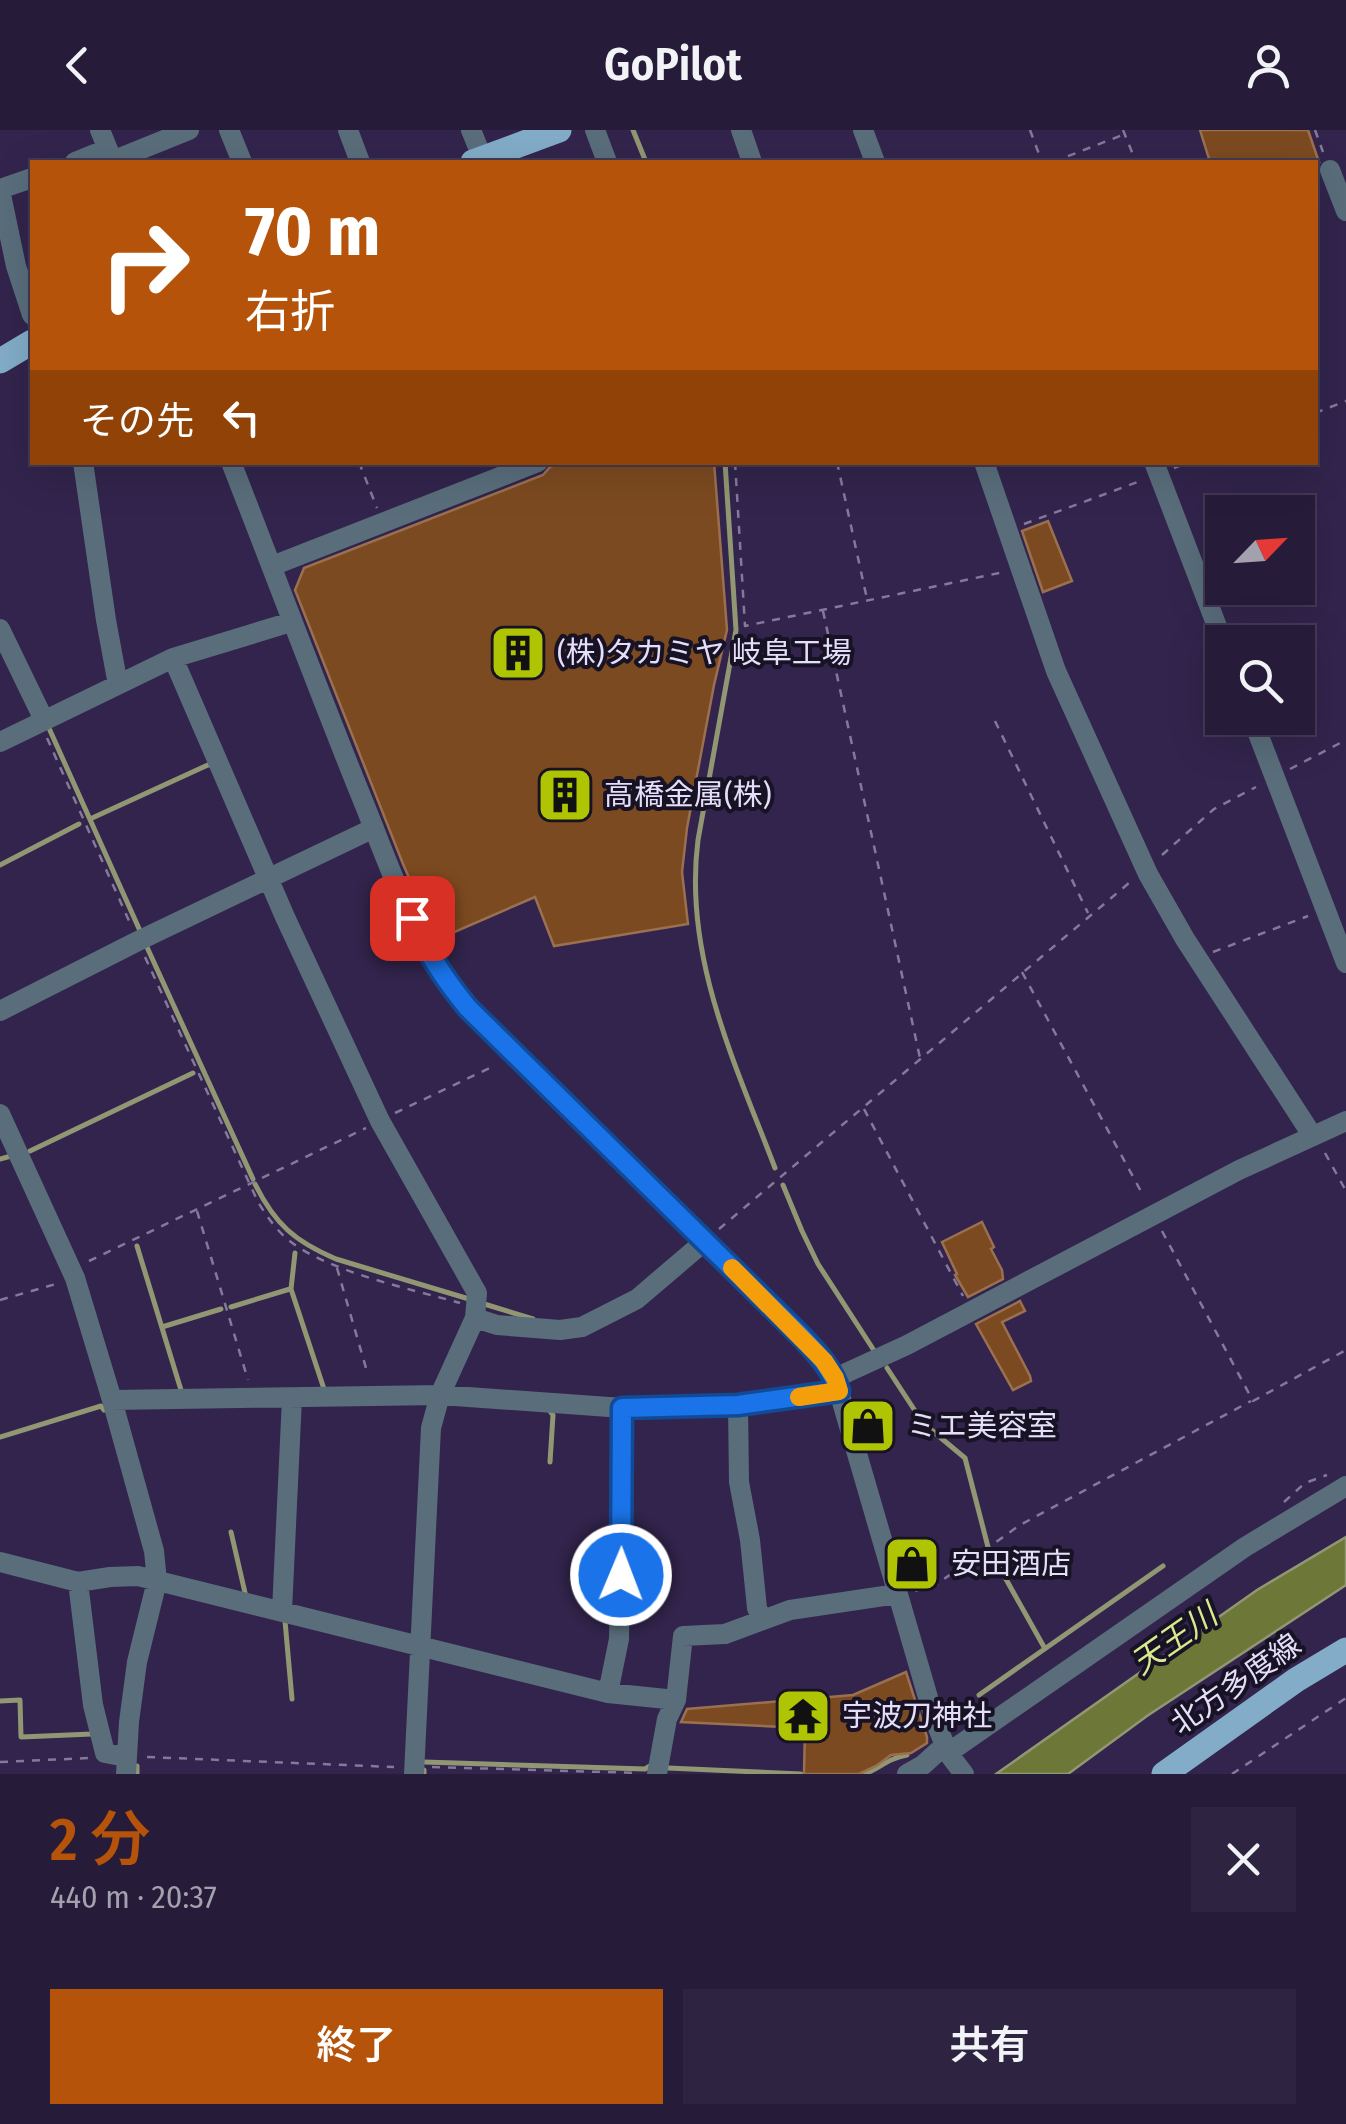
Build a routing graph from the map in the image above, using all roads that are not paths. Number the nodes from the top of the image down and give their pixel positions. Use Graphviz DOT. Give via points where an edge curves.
graph roads {
  1 [pos="190,130"];
  2 [pos="229,130"];
  3 [pos="348,130"];
  4 [pos="471,130"];
  5 [pos="559,130"];
  6 [pos="595,130"];
  7 [pos="741,130"];
  8 [pos="863,130"];
  9 [pos="108,150"];
  10 [pos="80,160"];
  11 [pos="241,160"];
  12 [pos="359,160"];
  13 [pos="480,160"];
  14 [pos="483,160"];
  15 [pos="606,160"];
  16 [pos="751,160"];
  17 [pos="874,160"];
  18 [pos="1330,170"];
  19 [pos="30,179"];
  20 [pos="0,189"];
  21 [pos="1346,212"];
  22 [pos="30,308"];
  23 [pos="30,343"];
  24 [pos="0,361"];
  25 [pos="83,465"];
  26 [pos="232,465"];
  27 [pos="480,465"];
  28 [pos="531,465"];
  29 [pos="985,465"];
  30 [pos="1156,468"];
  31 [pos="487,483"];
  32 [pos="272,566"];
  33 [pos="291,622"];
  34 [pos="1216,625"];
  35 [pos="0,629"];
  36 [pos="172,658"];
  37 [pos="118,685"];
  38 [pos="41,721"];
  39 [pos="1259,735"];
  40 [pos="0,742"];
  41 [pos="374,828"];
  42 [pos="268,880"];
  43 [pos="1346,963"];
  44 [pos="0,1011"];
  45 [pos="0,1114"];
  46 [pos="1346,1121"];
  47 [pos="1313,1134"];
  48 [pos="705,1241"];
  49 [pos="475,1313"];
  50 [pos="837,1385"];
  51 [pos="440,1395"];
  52 [pos="292,1398"];
  53 [pos="112,1400"];
  54 [pos="738,1405"];
  55 [pos="622,1408"];
  56 [pos="1339,1480"];
  57 [pos="0,1562"];
  58 [pos="157,1581"];
  59 [pos="78,1582"];
  60 [pos="897,1596"];
  61 [pos="282,1611"];
  62 [pos="762,1620"];
  63 [pos="422,1646"];
  64 [pos="1346,1650"];
  65 [pos="608,1693"];
  66 [pos="676,1700"];
  67 [pos="954,1760"];
  68 [pos="119,1761"];
  69 [pos="415,1771"];
  70 [pos="657,1774"];
  71 [pos="907,1774"];
  72 [pos="1164,1774"];
  1 -- 9 [label="street"];
  2 -- 11 [label="street"];
  3 -- 12 [label="street"];
  4 -- 13 [label="street"];
  5 -- 14 [label="main road"];
  6 -- 15 [label="street"];
  7 -- 16 [label="street"];
  8 -- 17 [label="street"];
  9 -- 10 [label="street"];
  18 -- 21 [label="street"];
  19 -- 20 [label="street"];
  20 -- 22 [label="street"];
  23 -- 24 [label="main road"];
  25 -- 37 [label="street"];
  26 -- 32 [label="street"];
  27 -- 31 [label="street"];
  28 -- 31 [label="street"];
  29 -- 47 [label="street" via="1056,671 1146,869"];
  30 -- 34 [label="street"];
  31 -- 32 [label="street"];
  32 -- 33 [label="street"];
  33 -- 36 [label="street"];
  33 -- 41 [label="street"];
  35 -- 38 [label="street"];
  36 -- 37 [label="street"];
  36 -- 42 [label="street"];
  37 -- 38 [label="street"];
  38 -- 40 [label="street"];
  39 -- 43 [label="street"];
  41 -- 42 [label="street"];
  41 -- 48 [label="street" via="424,948 445,980"];
  42 -- 44 [label="street"];
  42 -- 49 [label="street" via="380,1120 476,1294"];
  45 -- 53 [label="street" via="73,1273"];
  46 -- 47 [label="street"];
  47 -- 50 [label="street"];
  48 -- 49 [label="street" via="637,1299 582,1327 496,1325"];
  48 -- 50 [label="street" via="824,1361"];
  49 -- 51 [label="street"];
  50 -- 54 [label="street"];
  50 -- 60 [label="street"];
  51 -- 52 [label="street"];
  51 -- 55 [label="street"];
  51 -- 63 [label="street" via="431,1428"];
  52 -- 53 [label="street"];
  52 -- 61 [label="street"];
  53 -- 58 [label="street"];
  54 -- 55 [label="street"];
  54 -- 62 [label="street" via="738,1482"];
  55 -- 65 [label="street" via="619,1639"];
  56 -- 67 [label="street"];
  57 -- 59 [label="street"];
  58 -- 59 [label="street" via="138,1576"];
  58 -- 61 [label="street"];
  58 -- 68 [label="street"];
  59 -- 68 [label="street" via="93,1705"];
  60 -- 62 [label="street"];
  60 -- 67 [label="street"];
  61 -- 63 [label="street"];
  62 -- 66 [label="street" via="726,1634 683,1636"];
  63 -- 65 [label="street"];
  63 -- 69 [label="street"];
  64 -- 72 [label="main road, 北方多度線"];
  65 -- 66 [label="street"];
  66 -- 70 [label="street"];
  67 -- 71 [label="street"];
}
